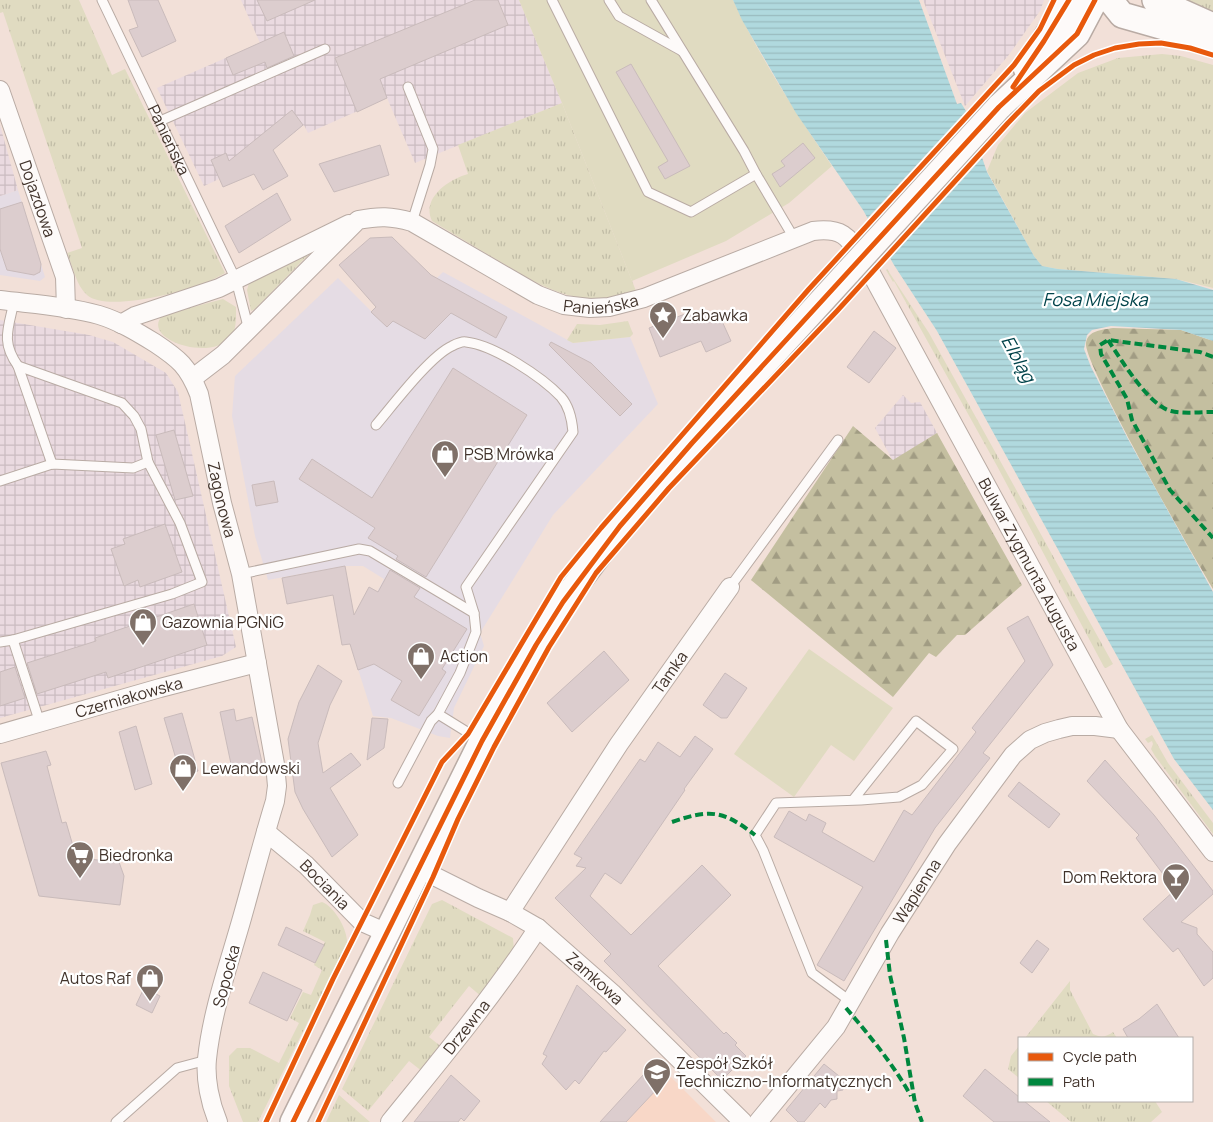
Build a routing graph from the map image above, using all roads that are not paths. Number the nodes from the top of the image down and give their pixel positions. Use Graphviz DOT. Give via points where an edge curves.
graph roads {
  1 [pos="102,0"];
  2 [pos="552,0"];
  3 [pos="609,0"];
  4 [pos="651,0"];
  5 [pos="1068,0"];
  6 [pos="1095,0"];
  7 [pos="1155,0"];
  8 [pos="1116,7"];
  9 [pos="1213,26"];
  10 [pos="1077,34"];
  11 [pos="1213,41"];
  12 [pos="324,49"];
  13 [pos="683,52"];
  14 [pos="408,87"];
  15 [pos="0,90"];
  16 [pos="999,107"];
  17 [pos="160,121"];
  18 [pos="756,174"];
  19 [pos="358,220"];
  20 [pos="412,222"];
  21 [pos="794,238"];
  22 [pos="858,267"];
  23 [pos="236,280"];
  24 [pos="7,301"];
  25 [pos="66,309"];
  26 [pos="121,324"];
  27 [pos="249,330"];
  28 [pos="18,366"];
  29 [pos="193,378"];
  30 [pos="376,425"];
  31 [pos="838,440"];
  32 [pos="148,462"];
  33 [pos="52,464"];
  34 [pos="0,480"];
  35 [pos="241,574"];
  36 [pos="730,587"];
  37 [pos="474,614"];
  38 [pos="13,640"];
  39 [pos="0,642"];
  40 [pos="256,663"];
  41 [pos="438,714"];
  42 [pos="40,724"];
  43 [pos="1119,729"];
  44 [pos="0,734"];
  45 [pos="482,741"];
  46 [pos="398,783"];
  47 [pos="854,800"];
  48 [pos="266,832"];
  49 [pos="1213,852"];
  50 [pos="420,869"];
  51 [pos="510,912"];
  52 [pos="538,928"];
  53 [pos="386,933"];
  54 [pos="850,1001"];
  55 [pos="207,1060"];
  56 [pos="116,1122"];
  57 [pos="218,1122"];
  58 [pos="293,1122"];
  59 [pos="390,1122"];
  60 [pos="744,1122"];
  61 [pos="758,1122"];
  1 -- 17 [label="lane, Panieńska"];
  2 -- 18 [label="lane" via="648,192 691,212"];
  3 -- 13 [label="lane" via="619,16"];
  4 -- 13 [label="lane"];
  5 -- 16 [label="main road"];
  6 -- 10 [label="main road"];
  7 -- 9 [label="main road"];
  8 -- 10 [label="main road"];
  8 -- 11 [label="main road"];
  10 -- 16 [label="main road"];
  12 -- 17 [label="lane"];
  13 -- 18 [label="lane"];
  14 -- 20 [label="lane" via="433,149"];
  15 -- 25 [label="street, Dojazdowa" via="65,277"];
  16 -- 22 [label="main road, bridge"];
  17 -- 23 [label="lane, Panieńska"];
  18 -- 21 [label="lane"];
  19 -- 20 [label="street, Panieńska" via="393,216"];
  19 -- 23 [label="street, Panieńska"];
  19 -- 27 [label="street"];
  20 -- 21 [label="street, Panieńska" via="538,295 564,306 590,308 627,304"];
  21 -- 22 [label="street, Panieńska" via="813,231 834,230 848,238"];
  22 -- 43 [label="street, Bulwar Zygmunta Augusta"];
  22 -- 45 [label="main road" via="699,435 620,526 563,602"];
  23 -- 26 [label="street, Panieńska"];
  23 -- 27 [label="lane, Panieńska"];
  24 -- 25 [label="street, Zagonowa"];
  24 -- 28 [label="lane" via="6,342"];
  25 -- 26 [label="street, Zagonowa" via="98,315"];
  26 -- 29 [label="street, Zagonowa" via="181,361"];
  27 -- 29 [label="street"];
  28 -- 32 [label="lane" via="122,403 141,429"];
  28 -- 33 [label="lane"];
  29 -- 35 [label="street, Zagonowa" via="200,394 222,503"];
  30 -- 37 [label="lane" via="433,360 464,341 487,347 531,372 562,398 572,420 573,432 466,587"];
  31 -- 36 [label="lane, Tamka"];
  32 -- 33 [label="lane" via="133,468"];
  32 -- 38 [label="lane" via="180,523 202,582 172,594"];
  33 -- 34 [label="lane"];
  35 -- 37 [label="lane" via="359,549 370,551"];
  35 -- 40 [label="street, Zagonowa"];
  36 -- 51 [label="street, Tamka" via="619,744"];
  37 -- 41 [label="lane" via="476,632 460,673"];
  38 -- 39 [label="lane"];
  38 -- 42 [label="lane"];
  40 -- 42 [label="street, Czerniakowska"];
  40 -- 48 [label="street, Zagonowa" via="276,764 275,801"];
  41 -- 45 [label="lane"];
  41 -- 46 [label="lane"];
  42 -- 44 [label="street, Czerniakowska"];
  43 -- 49 [label="street, Bulwar Zygmunta Augusta"];
  43 -- 54 [label="street, Wapienna" via="1072,726 1059,729 1030,740 1013,756 947,844"];
  45 -- 50 [label="main road"];
  47 -- 47 [label="lane" via="899,797 922,785 953,749 916,721"];
  47 -- 54 [label="lane" via="776,803 755,835 812,973"];
  48 -- 53 [label="street, Bociania" via="306,865 362,922"];
  48 -- 55 [label="street, Sopocka" via="220,994"];
  50 -- 51 [label="street, Zamkowa"];
  50 -- 53 [label="main road"];
  51 -- 52 [label="street, Zamkowa"];
  52 -- 59 [label="street, Drzewna" via="474,1018"];
  52 -- 60 [label="street, Zamkowa" via="612,993"];
  53 -- 58 [label="main road"];
  54 -- 61 [label="street, Wapienna" via="836,1027"];
  55 -- 56 [label="lane" via="177,1068"];
  55 -- 57 [label="street, Sopocka" via="210,1094"];
}
